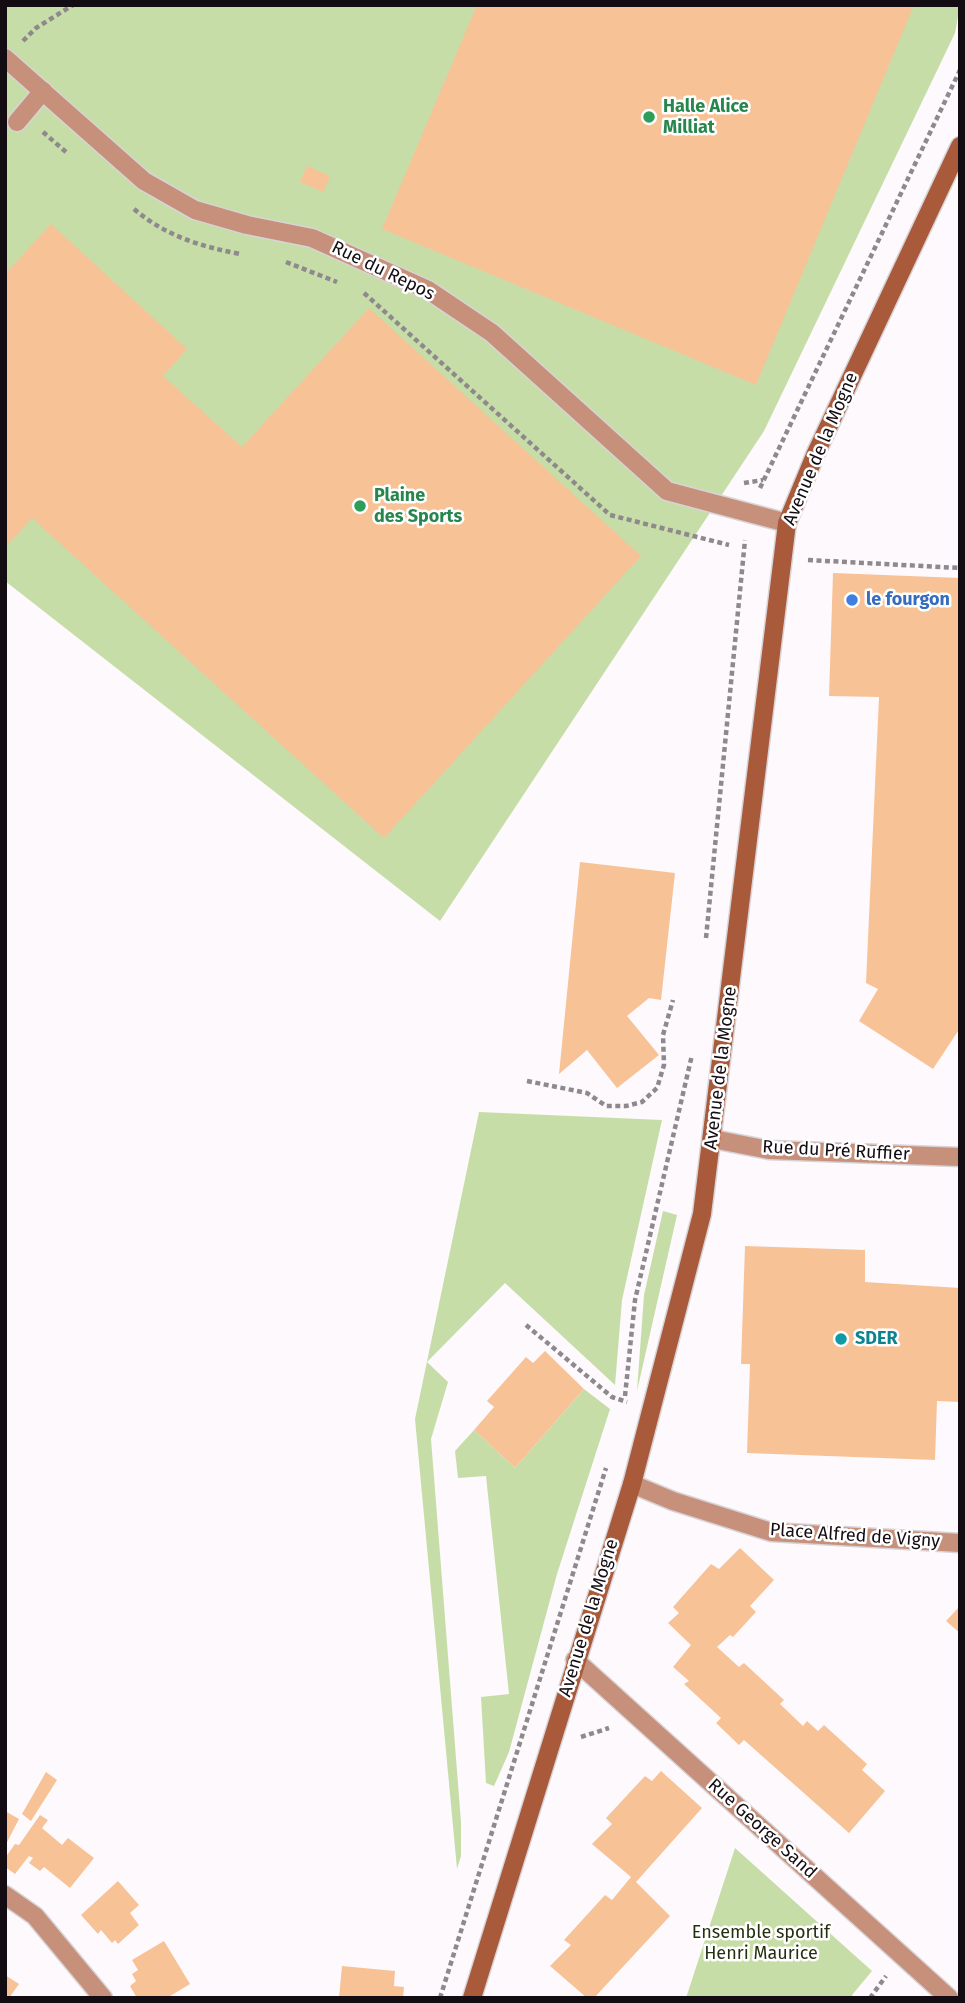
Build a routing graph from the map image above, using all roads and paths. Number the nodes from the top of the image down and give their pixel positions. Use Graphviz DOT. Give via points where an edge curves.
graph roads {
  1 [pos="73,5"];
  2 [pos="8,61"];
  3 [pos="960,70"];
  4 [pos="43,91"];
  5 [pos="17,122"];
  6 [pos="960,146"];
  7 [pos="290,232"];
  8 [pos="350,286"];
  9 [pos="363,291"];
  10 [pos="747,514"];
  11 [pos="787,523"];
  12 [pos="729,545"];
  13 [pos="782,559"];
  14 [pos="960,568"];
  15 [pos="706,939"];
  16 [pos="673,1000"];
  17 [pos="694,1045"];
  18 [pos="527,1081"];
  19 [pos="713,1139"];
  20 [pos="960,1157"];
  21 [pos="526,1325"];
  22 [pos="627,1402"];
  23 [pos="651,1409"];
  24 [pos="623,1416"];
  25 [pos="610,1455"];
  26 [pos="632,1484"];
  27 [pos="960,1543"];
  28 [pos="575,1660"];
  29 [pos="5,1895"];
  30 [pos="886,1976"];
  31 [pos="103,1998"];
  32 [pos="440,1998"];
  33 [pos="472,1998"];
  34 [pos="870,1998"];
  35 [pos="949,1998"];
  1 -- 2 [label="path" via="36,28"];
  2 -- 4 [label="street, Rue du Repos"];
  3 -- 10 [label="path"];
  4 -- 5 [label="street"];
  4 -- 7 [label="street, Rue du Repos" via="144,181 164,193 195,210"];
  6 -- 11 [label="street, Avenue de la Mogne"];
  7 -- 8 [label="path" via="286,262"];
  7 -- 10 [label="street, Rue du Repos" via="313,237 428,290 481,326 667,491"];
  9 -- 12 [label="path" via="610,515"];
  10 -- 11 [label="street, Rue du Repos"];
  10 -- 15 [label="path"];
  11 -- 13 [label="street, Avenue de la Mogne"];
  13 -- 14 [label="path"];
  13 -- 19 [label="street, Avenue de la Mogne"];
  16 -- 18 [label="path" via="663,1035 664,1065 657,1088 642,1102 606,1106 587,1093"];
  17 -- 22 [label="path" via="635,1300"];
  19 -- 20 [label="street, Rue du Pré Ruffier" via="769,1150"];
  19 -- 23 [label="street, Avenue de la Mogne" via="702,1214"];
  21 -- 22 [label="path" via="612,1397"];
  22 -- 23 [label="path"];
  22 -- 24 [label="path"];
  23 -- 26 [label="street, Avenue de la Mogne"];
  25 -- 32 [label="path"];
  26 -- 27 [label="street, Place Alfred de Vigny" via="771,1532"];
  26 -- 28 [label="street, Avenue de la Mogne"];
  28 -- 33 [label="street, Avenue de la Mogne"];
  28 -- 35 [label="street, Rue George Sand"];
  29 -- 31 [label="street" via="35,1916"];
  30 -- 34 [label="path"];
}
